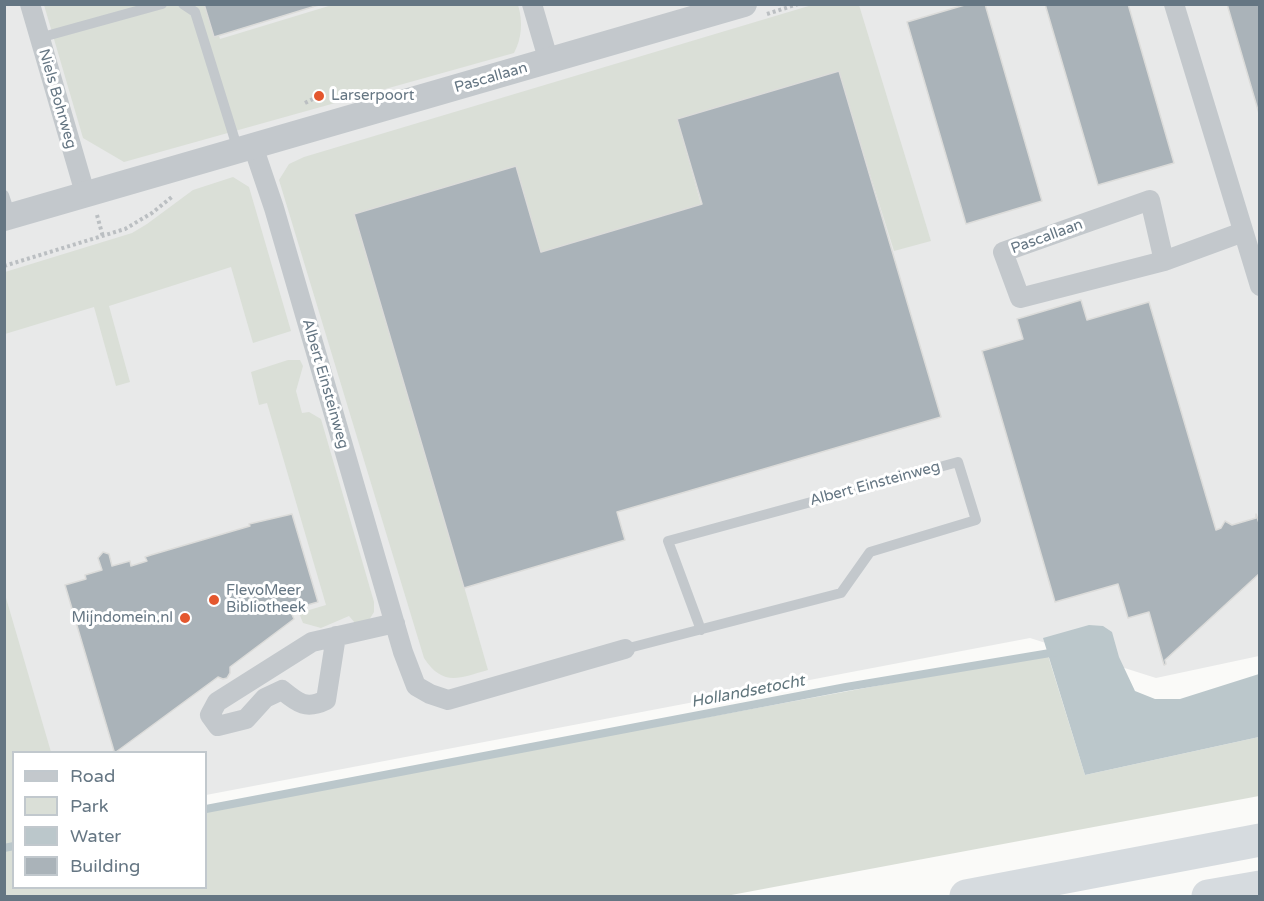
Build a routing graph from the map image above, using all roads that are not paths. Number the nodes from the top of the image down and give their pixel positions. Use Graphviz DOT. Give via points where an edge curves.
graph roads {
  1 [pos="30,4"];
  2 [pos="162,4"];
  3 [pos="183,4"];
  4 [pos="532,4"];
  5 [pos="744,4"];
  6 [pos="1174,4"];
  7 [pos="39,38"];
  8 [pos="549,62"];
  9 [pos="245,148"];
  10 [pos="90,199"];
  11 [pos="7,210"];
  12 [pos="1243,232"];
  13 [pos="1164,261"];
  14 [pos="1260,286"];
  15 [pos="395,623"];
  16 [pos="701,630"];
  17 [pos="336,636"];
  18 [pos="625,649"];
  19 [pos="1260,840"];
  20 [pos="1260,887"];
  21 [pos="966,897"];
  22 [pos="1208,897"];
  1 -- 7 [label="street, Niels Bohrweg"];
  2 -- 7 [label="lane"];
  3 -- 9 [label="lane" via="195,12"];
  4 -- 8 [label="street"];
  5 -- 8 [label="street, Pascallaan"];
  6 -- 12 [label="street"];
  7 -- 10 [label="street, Niels Bohrweg"];
  8 -- 9 [label="street, Pascallaan"];
  9 -- 10 [label="street, Pascallaan"];
  9 -- 15 [label="street, Albert Einsteinweg" via="277,219"];
  10 -- 11 [label="street, Pascallaan"];
  12 -- 13 [label="street, Pascallaan"];
  12 -- 14 [label="street"];
  13 -- 13 [label="street, Pascallaan" via="1020,298 1003,252 1150,200"];
  15 -- 17 [label="street"];
  15 -- 18 [label="street, Albert Einsteinweg" via="416,686 448,700"];
  16 -- 16 [label="lane, Albert Einsteinweg" via="842,593 870,552 976,520 958,462 668,541"];
  16 -- 18 [label="lane, Albert Einsteinweg"];
  17 -- 17 [label="street" via="312,642 255,677 217,702 210,715 218,726 246,719 265,698 282,690 298,702 314,706 326,700"];
  19 -- 21 [label="highway"];
  20 -- 22 [label="highway"];
}
